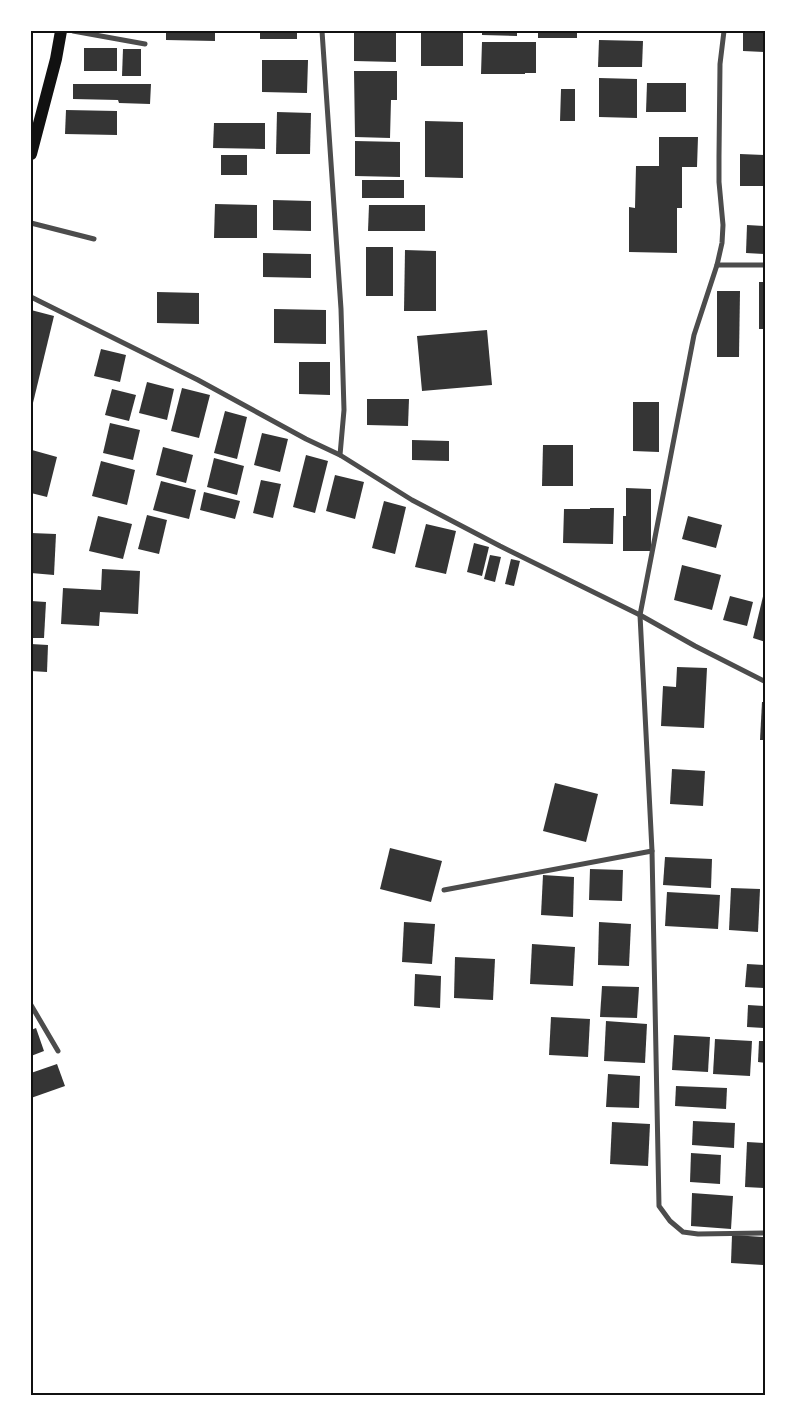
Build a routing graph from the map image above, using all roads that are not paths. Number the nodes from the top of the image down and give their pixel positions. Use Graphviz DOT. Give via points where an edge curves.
graph roads {
  1 [pos="60,31"];
  2 [pos="73,31"];
  3 [pos="322,31"];
  4 [pos="724,31"];
  5 [pos="145,44"];
  6 [pos="31,154"];
  7 [pos="31,223"];
  8 [pos="94,239"];
  9 [pos="717,265"];
  10 [pos="766,265"];
  11 [pos="31,297"];
  12 [pos="340,455"];
  13 [pos="640,615"];
  14 [pos="766,682"];
  15 [pos="652,851"];
  16 [pos="444,890"];
  17 [pos="31,1005"];
  18 [pos="58,1051"];
  19 [pos="766,1233"];
  1 -- 6 [label="main road" via="56,60"];
  2 -- 5 [label="street"];
  3 -- 12 [label="street" via="342,309 344,410"];
  4 -- 9 [label="street" via="720,64 719,156 723,225"];
  7 -- 8 [label="street"];
  9 -- 10 [label="street"];
  9 -- 13 [label="street" via="694,335"];
  11 -- 12 [label="street"];
  12 -- 13 [label="street" via="412,500"];
  13 -- 14 [label="street"];
  13 -- 15 [label="street"];
  15 -- 16 [label="street"];
  15 -- 19 [label="street" via="659,1206 683,1232"];
  17 -- 18 [label="street"];
}
